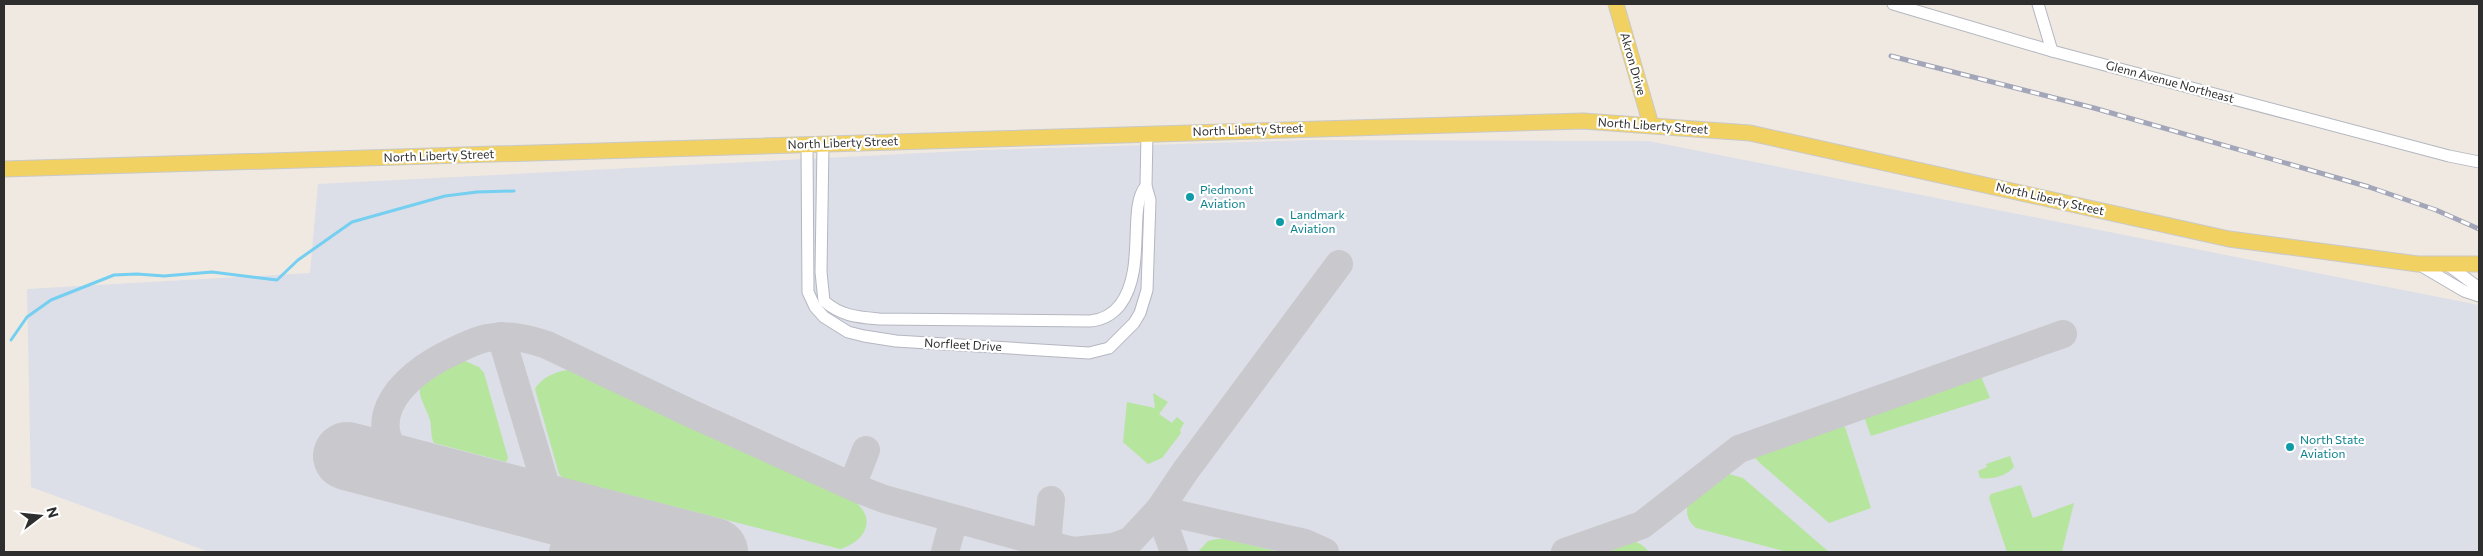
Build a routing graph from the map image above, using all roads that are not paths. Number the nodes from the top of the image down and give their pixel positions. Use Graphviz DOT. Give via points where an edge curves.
graph roads {
  1 [pos="1893,4"];
  2 [pos="2038,4"];
  3 [pos="1617,9"];
  4 [pos="2052,51"];
  5 [pos="1651,125"];
  6 [pos="1147,133"];
  7 [pos="808,144"];
  8 [pos="823,144"];
  9 [pos="2479,162"];
  10 [pos="4,169"];
  11 [pos="1146,186"];
  12 [pos="808,203"];
  13 [pos="822,203"];
  14 [pos="2418,264"];
  15 [pos="2479,264"];
  16 [pos="2448,265"];
  17 [pos="821,285"];
  18 [pos="808,286"];
  19 [pos="2479,288"];
  20 [pos="2479,296"];
  1 -- 4 [label="street, Glenn Avenue Northeast"];
  2 -- 4 [label="street"];
  3 -- 5 [label="main road, Akron Drive"];
  4 -- 9 [label="street, Glenn Avenue Northeast"];
  5 -- 6 [label="main road, North Liberty Street" via="1583,121"];
  5 -- 14 [label="main road, North Liberty Street" via="1750,132 2229,239"];
  6 -- 8 [label="main road, North Liberty Street"];
  6 -- 11 [label="street, Norfleet Drive"];
  7 -- 8 [label="main road, North Liberty Street"];
  7 -- 10 [label="main road, North Liberty Street"];
  7 -- 12 [label="street, Norfleet Drive"];
  8 -- 13 [label="street, Norfleet Drive"];
  11 -- 17 [label="street, Norfleet Drive" via="1139,193 1136,259 1128,295 1115,311 1098,320 853,317 833,309 824,300"];
  11 -- 18 [label="street, Norfleet Drive" via="1150,200 1149,237 1146,290 1140,313 1109,348 1099,352 896,341 864,336 848,332 824,317 809,296"];
  12 -- 13 [label="street"];
  12 -- 18 [label="street, Norfleet Drive"];
  13 -- 17 [label="street, Norfleet Drive"];
  14 -- 16 [label="main road, North Liberty Street"];
  14 -- 20 [label="street" via="2464,291"];
  15 -- 16 [label="main road, North Liberty Street"];
  16 -- 19 [label="street"];
  17 -- 18 [label="street"];
}
